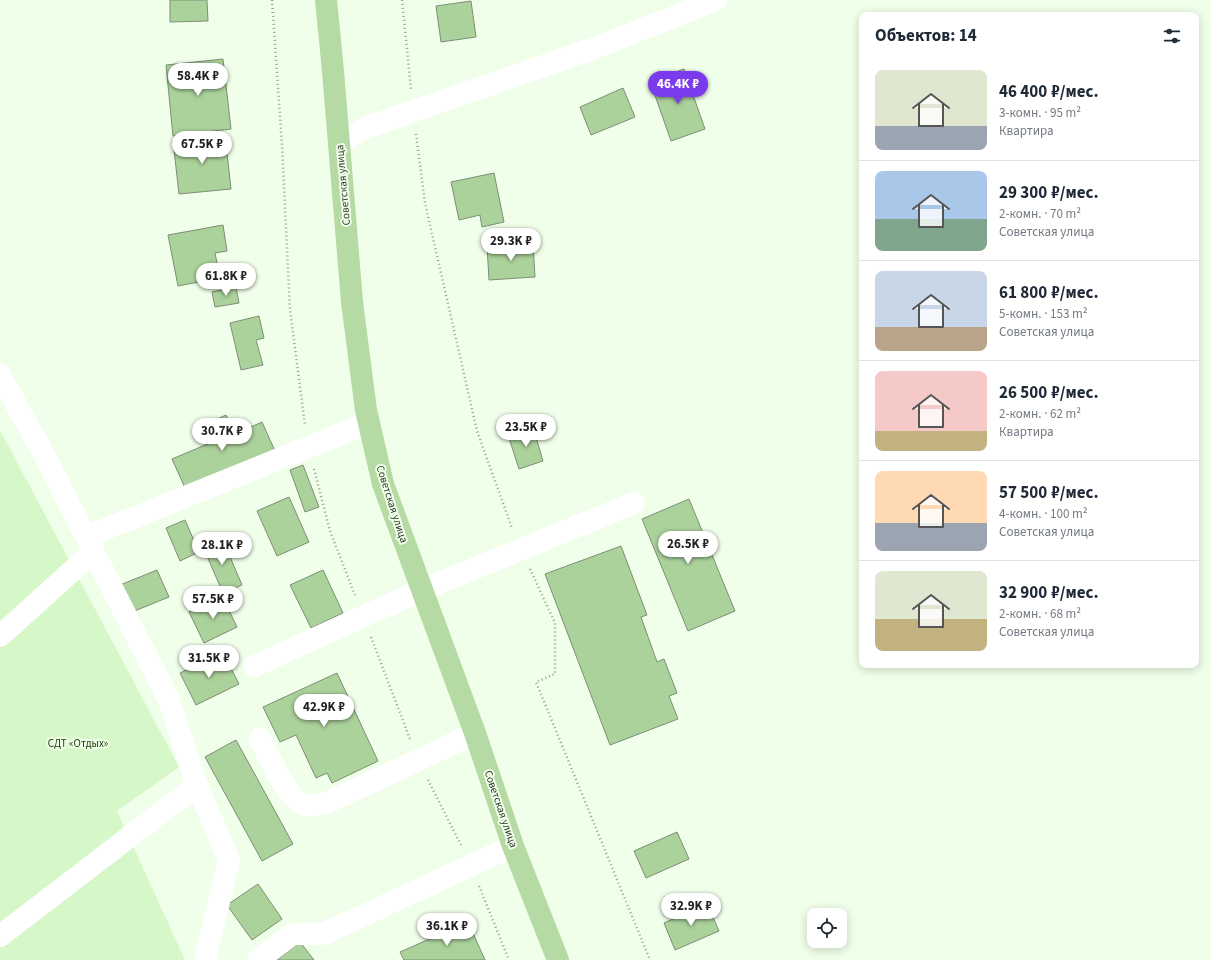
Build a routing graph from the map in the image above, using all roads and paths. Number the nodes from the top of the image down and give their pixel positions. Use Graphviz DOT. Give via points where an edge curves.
graph roads {
  1 [pos="272,0"];
  2 [pos="326,0"];
  3 [pos="402,0"];
  4 [pos="716,0"];
  5 [pos="414,111"];
  6 [pos="339,144"];
  7 [pos="0,375"];
  8 [pos="368,423"];
  9 [pos="308,447"];
  10 [pos="634,503"];
  11 [pos="90,544"];
  12 [pos="520,549"];
  13 [pos="422,590"];
  14 [pos="363,617"];
  15 [pos="0,636"];
  16 [pos="254,666"];
  17 [pos="475,733"];
  18 [pos="260,739"];
  19 [pos="418,760"];
  20 [pos="197,785"];
  21 [pos="513,846"];
  22 [pos="471,866"];
  23 [pos="0,936"];
  24 [pos="206,960"];
  25 [pos="258,960"];
  26 [pos="509,960"];
  27 [pos="558,960"];
  28 [pos="650,960"];
  1 -- 9 [label="path" via="290,310"];
  2 -- 6 [label="main road, Советская улица"];
  3 -- 5 [label="path"];
  4 -- 5 [label="street" via="596,48"];
  5 -- 6 [label="street" via="365,128"];
  5 -- 12 [label="path" via="425,203 477,432"];
  6 -- 8 [label="main road, Советская улица" via="352,302"];
  7 -- 11 [label="street"];
  8 -- 9 [label="street"];
  8 -- 13 [label="main road, Советская улица" via="383,484"];
  9 -- 11 [label="street"];
  9 -- 14 [label="path" via="330,531"];
  10 -- 12 [label="street"];
  11 -- 15 [label="street"];
  11 -- 20 [label="street" via="170,700"];
  12 -- 13 [label="street"];
  12 -- 28 [label="path" via="555,623 554,674 536,682"];
  13 -- 14 [label="street"];
  13 -- 17 [label="main road, Советская улица"];
  14 -- 16 [label="street"];
  14 -- 19 [label="path"];
  17 -- 19 [label="street"];
  17 -- 21 [label="main road, Советская улица"];
  18 -- 19 [label="street" via="285,786 294,798 304,804 327,803"];
  19 -- 22 [label="path"];
  20 -- 23 [label="street"];
  20 -- 24 [label="street" via="229,860"];
  21 -- 22 [label="street"];
  21 -- 27 [label="main road, Советская улица"];
  22 -- 25 [label="street" via="323,934 293,934"];
  22 -- 26 [label="path"];
}
